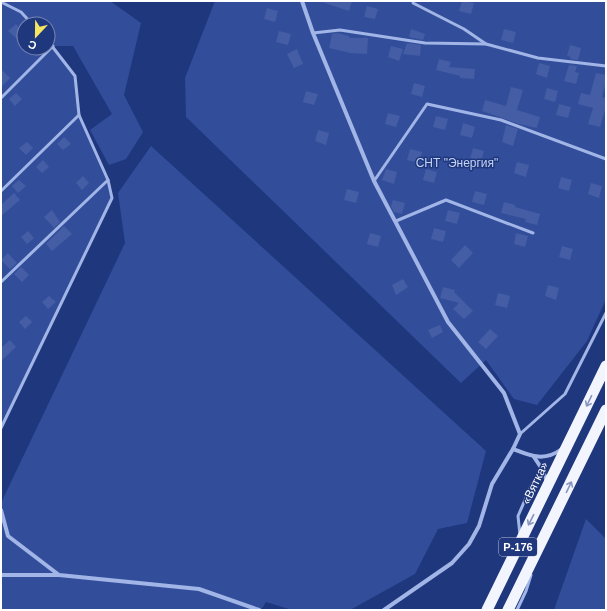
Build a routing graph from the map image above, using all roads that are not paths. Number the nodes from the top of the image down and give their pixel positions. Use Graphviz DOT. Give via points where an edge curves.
graph roads {
  1 [pos="302,1"];
  2 [pos="413,3"];
  3 [pos="3,4"];
  4 [pos="1,8"];
  5 [pos="25,16"];
  6 [pos="312,33"];
  7 [pos="486,44"];
  8 [pos="56,50"];
  9 [pos="43,56"];
  10 [pos="606,66"];
  11 [pos="1,98"];
  12 [pos="79,115"];
  13 [pos="606,158"];
  14 [pos="108,180"];
  15 [pos="374,181"];
  16 [pos="1,191"];
  17 [pos="396,221"];
  18 [pos="533,234"];
  19 [pos="1,282"];
  20 [pos="606,313"];
  21 [pos="606,366"];
  22 [pos="606,410"];
  23 [pos="1,428"];
  24 [pos="520,434"];
  25 [pos="569,442"];
  26 [pos="513,449"];
  27 [pos="534,457"];
  28 [pos="542,469"];
  29 [pos="549,485"];
  30 [pos="1,510"];
  31 [pos="521,541"];
  32 [pos="539,548"];
  33 [pos="1,575"];
  34 [pos="58,575"];
  35 [pos="259,610"];
  36 [pos="384,610"];
  37 [pos="487,610"];
  38 [pos="508,610"];
  39 [pos="517,610"];
  1 -- 6 [label="street"];
  2 -- 7 [label="lane" via="464,29"];
  3 -- 4 [label="lane"];
  3 -- 5 [label="lane"];
  6 -- 7 [label="lane" via="340,30 425,43"];
  6 -- 15 [label="street"];
  7 -- 10 [label="lane" via="538,58"];
  8 -- 12 [label="lane" via="75,76"];
  9 -- 11 [label="lane"];
  12 -- 14 [label="lane"];
  12 -- 16 [label="lane"];
  13 -- 15 [label="lane" via="501,120 427,104"];
  14 -- 19 [label="lane"];
  14 -- 23 [label="lane" via="112,198"];
  15 -- 17 [label="street"];
  17 -- 18 [label="lane" via="446,200"];
  17 -- 24 [label="street" via="448,322 504,393"];
  20 -- 24 [label="lane" via="565,394"];
  21 -- 25 [label="highway, «Вятка» / Р-176, one-way"];
  32 -- 22 [label="highway, Р-176, one-way"];
  24 -- 26 [label="street"];
  25 -- 27 [label="street" via="547,456"];
  25 -- 29 [label="highway, «Вятка» / Р-176"];
  26 -- 27 [label="street"];
  26 -- 36 [label="street" via="492,484 479,526 470,544 452,563"];
  27 -- 28 [label="street"];
  28 -- 29 [label="street"];
  28 -- 31 [label="lane" via="532,484 518,516"];
  29 -- 31 [label="highway, «Вятка» / Р-176, one-way"];
  30 -- 34 [label="street" via="8,536"];
  31 -- 37 [label="highway, «Вятка» / Р-176"];
  32 -- 38 [label="highway, Р-176"];
  32 -- 39 [label="lane" via="526,591"];
  33 -- 34 [label="street"];
  34 -- 35 [label="street" via="199,589"];
}
